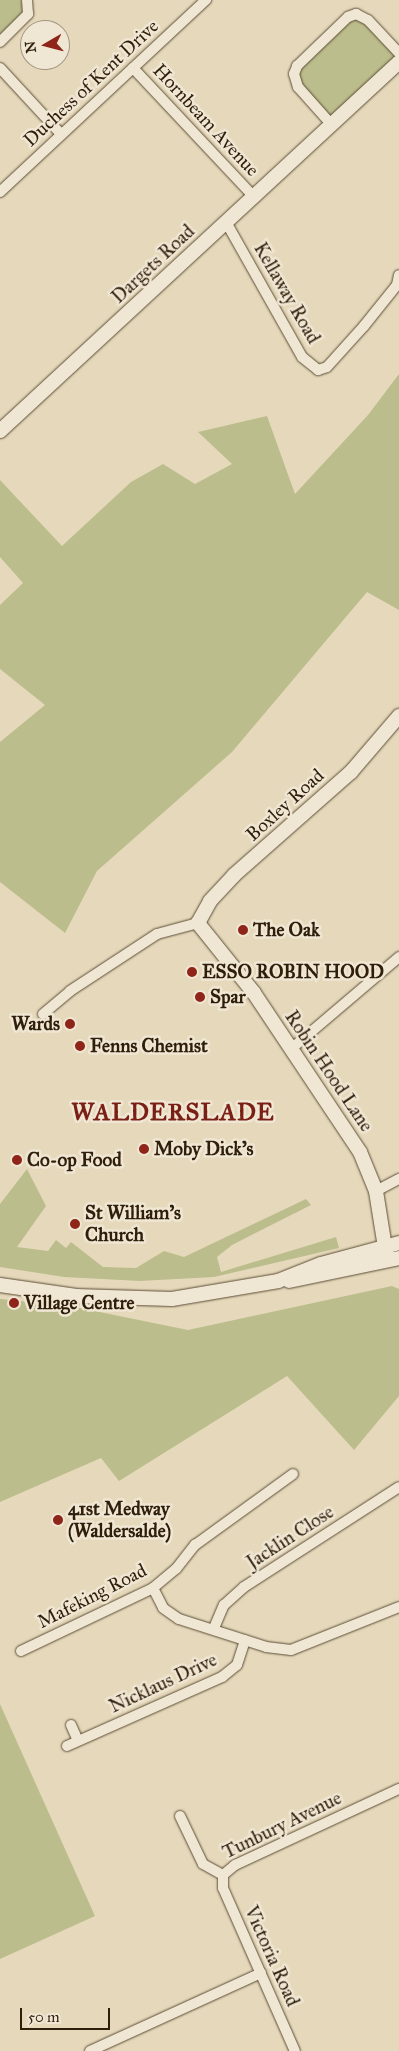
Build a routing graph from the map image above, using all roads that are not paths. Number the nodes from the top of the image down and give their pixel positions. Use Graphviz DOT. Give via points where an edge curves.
graph roads {
  1 [pos="27,0"];
  2 [pos="205,0"];
  3 [pos="0,42"];
  4 [pos="399,61"];
  5 [pos="0,68"];
  6 [pos="134,68"];
  7 [pos="331,124"];
  8 [pos="61,134"];
  9 [pos="0,192"];
  10 [pos="253,196"];
  11 [pos="226,222"];
  12 [pos="399,275"];
  13 [pos="0,431"];
  14 [pos="399,716"];
  15 [pos="198,923"];
  16 [pos="399,957"];
  17 [pos="43,1014"];
  18 [pos="291,1049"];
  19 [pos="398,1183"];
  20 [pos="376,1191"];
  21 [pos="392,1244"];
  22 [pos="393,1259"];
  23 [pos="278,1281"];
  24 [pos="0,1285"];
  25 [pos="293,1474"];
  26 [pos="399,1487"];
  27 [pos="152,1588"];
  28 [pos="399,1606"];
  29 [pos="214,1628"];
  30 [pos="245,1640"];
  31 [pos="21,1651"];
  32 [pos="71,1725"];
  33 [pos="78,1741"];
  34 [pos="68,1746"];
  35 [pos="399,1789"];
  36 [pos="180,1816"];
  37 [pos="223,1875"];
  38 [pos="261,1973"];
  39 [pos="90,2051"];
  40 [pos="295,2051"];
  1 -- 3 [label="street" via="28,14"];
  2 -- 6 [label="street, Duchess of Kent Drive"];
  4 -- 7 [label="street, Dargets Road"];
  4 -- 7 [label="street, Dargets Road" via="368,20 356,14 348,17 297,66 294,74 298,87"];
  5 -- 8 [label="street"];
  6 -- 8 [label="street, Duchess of Kent Drive"];
  6 -- 10 [label="street, Hornbeam Avenue"];
  7 -- 10 [label="street, Dargets Road"];
  8 -- 9 [label="street, Duchess of Kent Drive"];
  10 -- 11 [label="street, Dargets Road"];
  11 -- 12 [label="street, Kellaway Road" via="302,357 318,370 327,367 364,326 397,285"];
  11 -- 13 [label="street, Dargets Road"];
  14 -- 15 [label="street, Boxley Road" via="351,772 234,875 210,901"];
  15 -- 17 [label="street" via="157,934"];
  15 -- 18 [label="street, Robin Hood Lane" via="234,966"];
  16 -- 18 [label="street"];
  18 -- 20 [label="street, Robin Hood Lane" via="355,1144"];
  19 -- 20 [label="street"];
  20 -- 21 [label="street, Robin Hood Lane"];
  21 -- 22 [label="street, Robin Hood Lane"];
  21 -- 23 [label="street" via="321,1264"];
  22 -- 23 [label="street" via="297,1282"];
  23 -- 24 [label="street" via="172,1299 76,1296"];
  25 -- 27 [label="street, Mafeking Road" via="196,1545 176,1569"];
  26 -- 29 [label="street, Jacklin Close" via="244,1587 224,1605"];
  27 -- 29 [label="street" via="163,1608 179,1619"];
  27 -- 31 [label="street, Mafeking Road"];
  28 -- 30 [label="street" via="291,1650"];
  29 -- 30 [label="street"];
  30 -- 33 [label="street, Nicklaus Drive" via="237,1665 222,1677"];
  32 -- 33 [label="street"];
  33 -- 34 [label="street, Nicklaus Drive"];
  35 -- 37 [label="street, Tunbury Avenue" via="242,1861"];
  36 -- 37 [label="street, Tunbury Avenue" via="203,1864"];
  37 -- 38 [label="street, Victoria Road" via="223,1888"];
  38 -- 39 [label="street"];
  38 -- 40 [label="street, Victoria Road"];
}
